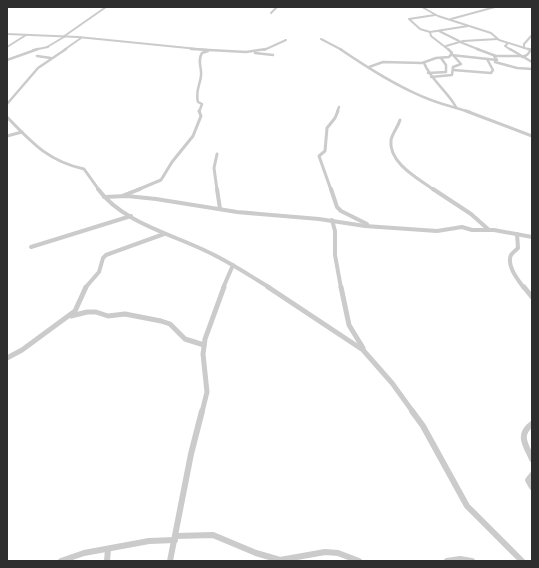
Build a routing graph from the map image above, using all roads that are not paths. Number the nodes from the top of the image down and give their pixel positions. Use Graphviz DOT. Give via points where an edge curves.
graph roads {
  1 [pos="106,7"];
  2 [pos="277,7"];
  3 [pos="422,7"];
  4 [pos="495,7"];
  5 [pos="271,13"];
  6 [pos="437,15"];
  7 [pos="447,19"];
  8 [pos="468,26"];
  9 [pos="438,31"];
  10 [pos="430,32"];
  11 [pos="7,34"];
  12 [pos="28,35"];
  13 [pos="532,35"];
  14 [pos="64,37"];
  15 [pos="80,38"];
  16 [pos="321,39"];
  17 [pos="286,40"];
  18 [pos="500,40"];
  19 [pos="460,42"];
  20 [pos="508,43"];
  21 [pos="48,46"];
  22 [pos="446,46"];
  23 [pos="7,47"];
  24 [pos="524,48"];
  25 [pos="212,50"];
  26 [pos="532,50"];
  27 [pos="37,52"];
  28 [pos="246,52"];
  29 [pos="452,54"];
  30 [pos="273,55"];
  31 [pos="37,56"];
  32 [pos="494,56"];
  33 [pos="516,56"];
  34 [pos="521,57"];
  35 [pos="51,58"];
  36 [pos="441,58"];
  37 [pos="487,59"];
  38 [pos="7,60"];
  39 [pos="492,60"];
  40 [pos="532,62"];
  41 [pos="424,63"];
  42 [pos="532,66"];
  43 [pos="369,67"];
  44 [pos="532,69"];
  45 [pos="453,70"];
  46 [pos="428,72"];
  47 [pos="431,77"];
  48 [pos="7,104"];
  49 [pos="339,107"];
  50 [pos="456,107"];
  51 [pos="7,117"];
  52 [pos="400,120"];
  53 [pos="494,120"];
  54 [pos="486,121"];
  55 [pos="22,132"];
  56 [pos="7,136"];
  57 [pos="532,138"];
  58 [pos="217,154"];
  59 [pos="122,196"];
  60 [pos="104,197"];
  61 [pos="220,209"];
  62 [pos="131,216"];
  63 [pos="332,220"];
  64 [pos="370,226"];
  65 [pos="490,230"];
  66 [pos="164,234"];
  67 [pos="517,234"];
  68 [pos="532,237"];
  69 [pos="31,247"];
  70 [pos="233,265"];
  71 [pos="532,297"];
  72 [pos="68,317"];
  73 [pos="204,345"];
  74 [pos="364,350"];
  75 [pos="7,358"];
  76 [pos="532,424"];
  77 [pos="532,459"];
  78 [pos="532,476"];
  79 [pos="532,487"];
  80 [pos="176,538"];
  81 [pos="108,549"];
  82 [pos="61,561"];
  83 [pos="107,561"];
  84 [pos="170,561"];
  85 [pos="360,561"];
  86 [pos="447,561"];
  87 [pos="472,561"];
  88 [pos="522,561"];
  1 -- 14 [label="street"];
  2 -- 5 [label="street"];
  3 -- 6 [label="street"];
  4 -- 7 [label="street" via="467,17"];
  6 -- 7 [label="street"];
  6 -- 10 [label="street" via="409,19 420,29"];
  7 -- 8 [label="street"];
  8 -- 9 [label="street"];
  8 -- 18 [label="street" via="493,34"];
  9 -- 10 [label="street"];
  9 -- 19 [label="street"];
  10 -- 22 [label="street" via="434,39"];
  11 -- 12 [label="street"];
  12 -- 14 [label="street"];
  12 -- 23 [label="street"];
  13 -- 24 [label="street" via="524,44"];
  14 -- 15 [label="street"];
  14 -- 21 [label="street"];
  15 -- 25 [label="street"];
  15 -- 35 [label="street"];
  16 -- 43 [label="street" via="337,46"];
  17 -- 28 [label="street" via="263,50"];
  18 -- 19 [label="street" via="489,38"];
  18 -- 20 [label="street"];
  19 -- 22 [label="street" via="449,43"];
  19 -- 32 [label="street"];
  20 -- 24 [label="street"];
  20 -- 34 [label="street" via="504,45"];
  21 -- 27 [label="street"];
  21 -- 38 [label="street"];
  22 -- 29 [label="street"];
  24 -- 26 [label="street"];
  25 -- 28 [label="street"];
  25 -- 59 [label="street" via="202,53 199,58 201,74 196,94 198,102 202,104 199,111 201,116 193,136 159,181"];
  26 -- 34 [label="street"];
  28 -- 30 [label="street"];
  29 -- 36 [label="street"];
  29 -- 37 [label="street"];
  29 -- 45 [label="street" via="461,64"];
  31 -- 35 [label="street"];
  32 -- 33 [label="street"];
  32 -- 39 [label="street" via="498,60"];
  33 -- 34 [label="street"];
  33 -- 42 [label="street"];
  34 -- 40 [label="street"];
  35 -- 48 [label="street" via="36,70"];
  36 -- 41 [label="street"];
  36 -- 46 [label="street" via="446,65 446,72"];
  37 -- 39 [label="street"];
  37 -- 45 [label="street" via="493,69 491,72"];
  39 -- 44 [label="street" via="515,68"];
  41 -- 43 [label="street" via="383,62"];
  41 -- 46 [label="street"];
  43 -- 50 [label="street" via="413,92"];
  45 -- 47 [label="street" via="451,75"];
  46 -- 47 [label="street"];
  47 -- 50 [label="street" via="441,85"];
  49 -- 64 [label="street" via="335,118 326,128 325,151 319,157 338,209"];
  50 -- 53 [label="street"];
  51 -- 55 [label="street"];
  52 -- 65 [label="street" via="394,130 390,146 396,158 441,195 470,213"];
  53 -- 54 [label="street"];
  53 -- 57 [label="street"];
  55 -- 56 [label="street"];
  55 -- 60 [label="street" via="34,145 64,164 84,169"];
  58 -- 61 [label="street" via="213,176"];
  59 -- 60 [label="street"];
  59 -- 61 [label="street"];
  60 -- 62 [label="street"];
  61 -- 63 [label="street"];
  62 -- 66 [label="street"];
  62 -- 69 [label="street"];
  63 -- 64 [label="street"];
  63 -- 74 [label="street" via="345,311 349,325"];
  64 -- 65 [label="street" via="438,231 459,228"];
  65 -- 67 [label="street"];
  66 -- 70 [label="street" via="207,251"];
  66 -- 72 [label="street" via="106,255 99,274 85,289 79,306"];
  67 -- 68 [label="street"];
  67 -- 71 [label="street" via="518,248 511,254 510,260 518,279"];
  70 -- 73 [label="street" via="214,308"];
  70 -- 74 [label="street"];
  72 -- 73 [label="street" via="96,312 108,316 122,314 167,322 185,339"];
  72 -- 75 [label="street"];
  73 -- 80 [label="street" via="207,392 191,454"];
  74 -- 88 [label="street" via="423,426 467,506"];
  76 -- 77 [label="street" via="525,428 523,436"];
  78 -- 79 [label="street" via="528,480"];
  80 -- 81 [label="street" via="154,539"];
  80 -- 84 [label="street"];
  80 -- 85 [label="street" via="205,535 219,537 256,554 280,560 325,552 338,553"];
  81 -- 82 [label="street" via="76,553"];
  81 -- 83 [label="street"];
  86 -- 87 [label="street"];
}
